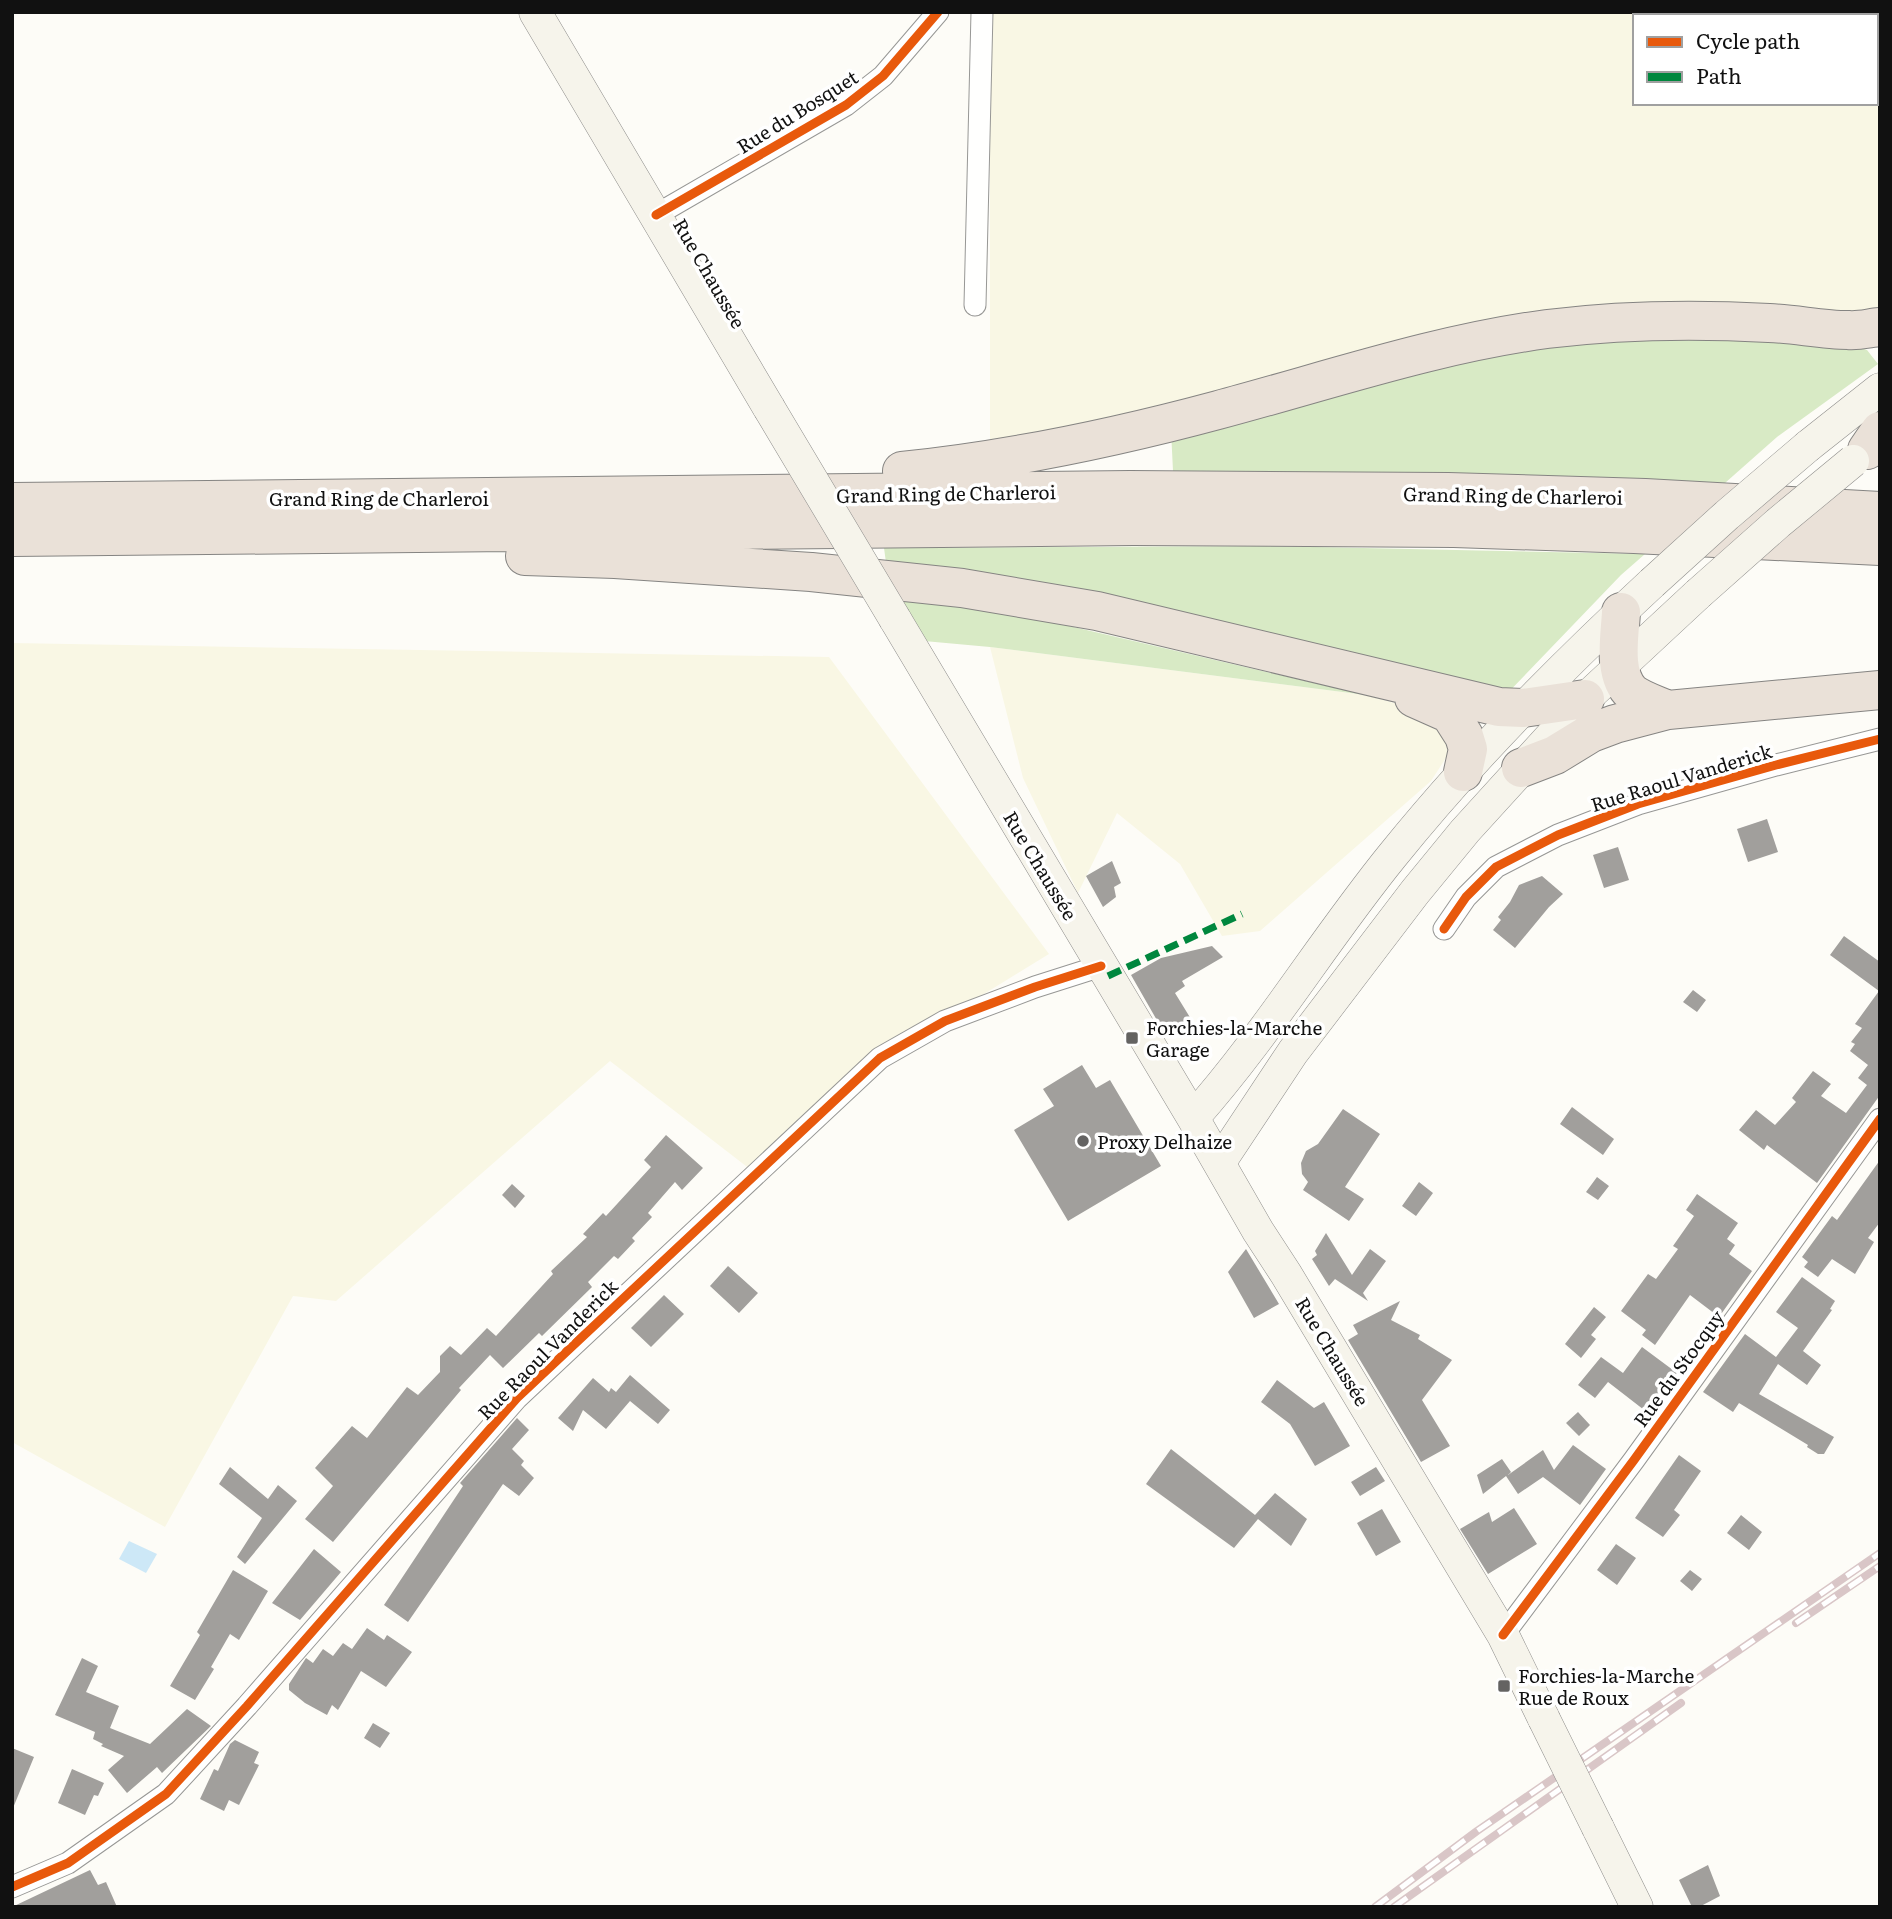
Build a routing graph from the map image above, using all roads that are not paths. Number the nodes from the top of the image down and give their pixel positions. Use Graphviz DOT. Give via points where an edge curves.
graph roads {
  1 [pos="535,12"];
  2 [pos="938,12"];
  3 [pos="982,12"];
  4 [pos="656,215"];
  5 [pos="975,305"];
  6 [pos="1870,335"];
  7 [pos="1880,389"];
  8 [pos="1870,446"];
  9 [pos="794,495"];
  10 [pos="12,502"];
  11 [pos="1880,511"];
  12 [pos="331,533"];
  13 [pos="12,537"];
  14 [pos="1880,546"];
  15 [pos="1622,612"];
  16 [pos="1620,667"];
  17 [pos="1360,675"];
  18 [pos="1880,690"];
  19 [pos="1585,699"];
  20 [pos="1523,708"];
  21 [pos="1668,710"];
  22 [pos="1880,739"];
  23 [pos="1521,768"];
  24 [pos="1463,772"];
  25 [pos="1444,929"];
  26 [pos="1101,966"];
  27 [pos="1194,1118"];
  28 [pos="1880,1119"];
  29 [pos="1220,1163"];
  30 [pos="1503,1635"];
  31 [pos="12,1887"];
  32 [pos="1637,1907"];
  1 -- 4 [label="main road, Rue Chaussée"];
  2 -- 4 [label="street, Rue du Bosquet" via="883,76 846,105"];
  3 -- 5 [label="street"];
  4 -- 26 [label="main road, Rue Chaussée, bridge"];
  6 -- 9 [label="highway" via="1770,323 1693,321 1546,330 1367,366 1218,410 1076,444 969,464 869,474"];
  7 -- 15 [label="main road, bridge" via="1727,515"];
  8 -- 16 [label="main road, bridge" via="1777,523"];
  9 -- 10 [label="highway, Grand Ring de Charleroi"];
  9 -- 11 [label="highway, Grand Ring de Charleroi" via="1448,492"];
  12 -- 13 [label="highway, Grand Ring de Charleroi"];
  12 -- 14 [label="highway, Grand Ring de Charleroi" via="1440,528"];
  12 -- 17 [label="highway" via="373,551 629,560 962,588 1097,611"];
  15 -- 16 [label="highway"];
  15 -- 20 [label="main road"];
  16 -- 19 [label="main road"];
  16 -- 21 [label="highway" via="1632,693"];
  17 -- 20 [label="highway" via="1499,707"];
  17 -- 24 [label="highway" via="1450,714 1468,749"];
  18 -- 21 [label="highway"];
  19 -- 20 [label="highway"];
  19 -- 23 [label="main road"];
  20 -- 24 [label="main road"];
  21 -- 23 [label="highway" via="1591,733 1555,755"];
  22 -- 25 [label="street, Rue Raoul Vanderick" via="1638,804 1558,835 1496,867 1466,897"];
  23 -- 29 [label="main road" via="1415,892 1293,1052"];
  24 -- 27 [label="main road" via="1390,857"];
  26 -- 27 [label="main road, Rue Chaussée"];
  26 -- 31 [label="street, Rue Raoul Vanderick" via="945,1021 880,1058 517,1398 166,1794 68,1863"];
  27 -- 29 [label="main road, Rue Chaussée"];
  28 -- 30 [label="street, Rue du Stocquy"];
  29 -- 30 [label="main road, Rue Chaussée"];
  30 -- 32 [label="main road, Rue Chaussée, bridge"];
}
